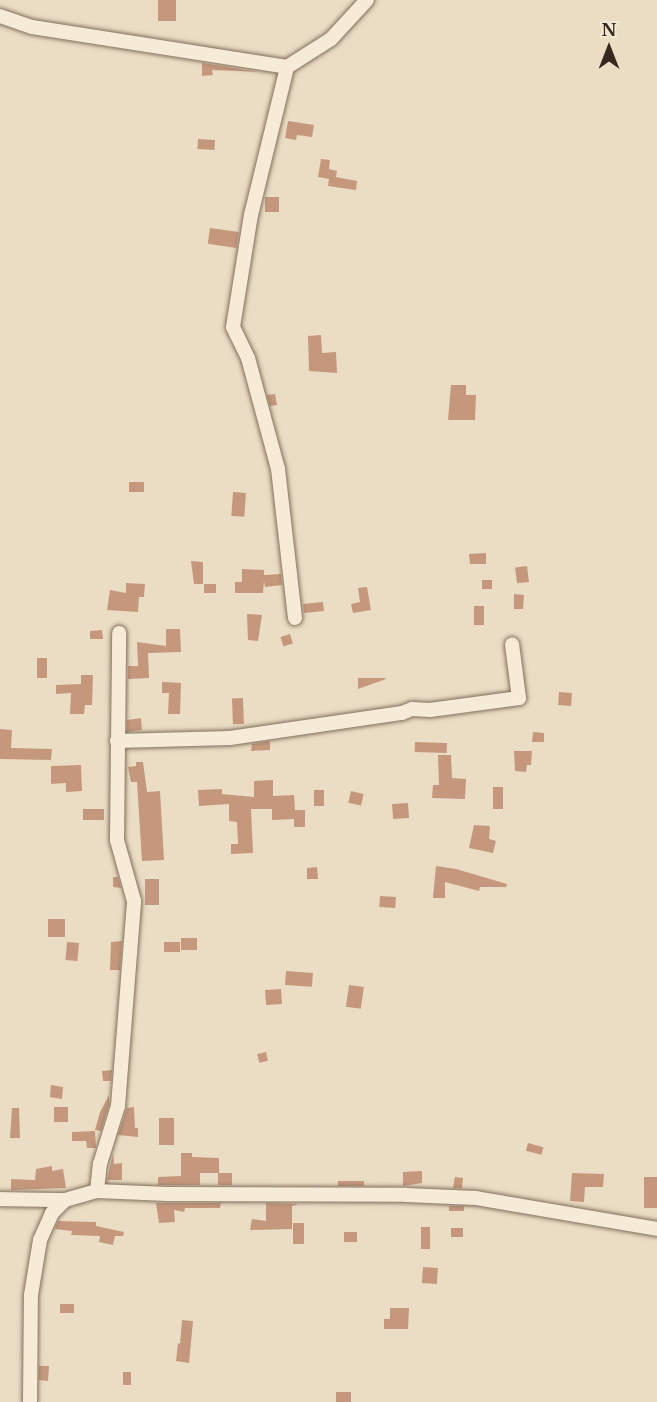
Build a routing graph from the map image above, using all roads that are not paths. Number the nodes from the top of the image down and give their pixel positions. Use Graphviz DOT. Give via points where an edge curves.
graph roads {
  1 [pos="367,0"];
  2 [pos="0,16"];
  3 [pos="287,67"];
  4 [pos="295,618"];
  5 [pos="119,633"];
  6 [pos="512,644"];
  7 [pos="117,741"];
  8 [pos="97,1191"];
  9 [pos="0,1199"];
  10 [pos="65,1200"];
  11 [pos="657,1229"];
  12 [pos="30,1402"];
  1 -- 3 [label="street" via="331,39"];
  2 -- 3 [label="street" via="32,27"];
  3 -- 4 [label="street" via="251,215 233,327 248,358 278,469"];
  5 -- 7 [label="street"];
  6 -- 7 [label="street" via="519,698 412,709 230,738"];
  7 -- 8 [label="street" via="117,840 134,902 118,1106 100,1164"];
  8 -- 10 [label="street"];
  8 -- 11 [label="street" via="476,1198"];
  9 -- 10 [label="street"];
  10 -- 12 [label="street" via="52,1213 40,1240 31,1295"];
}
